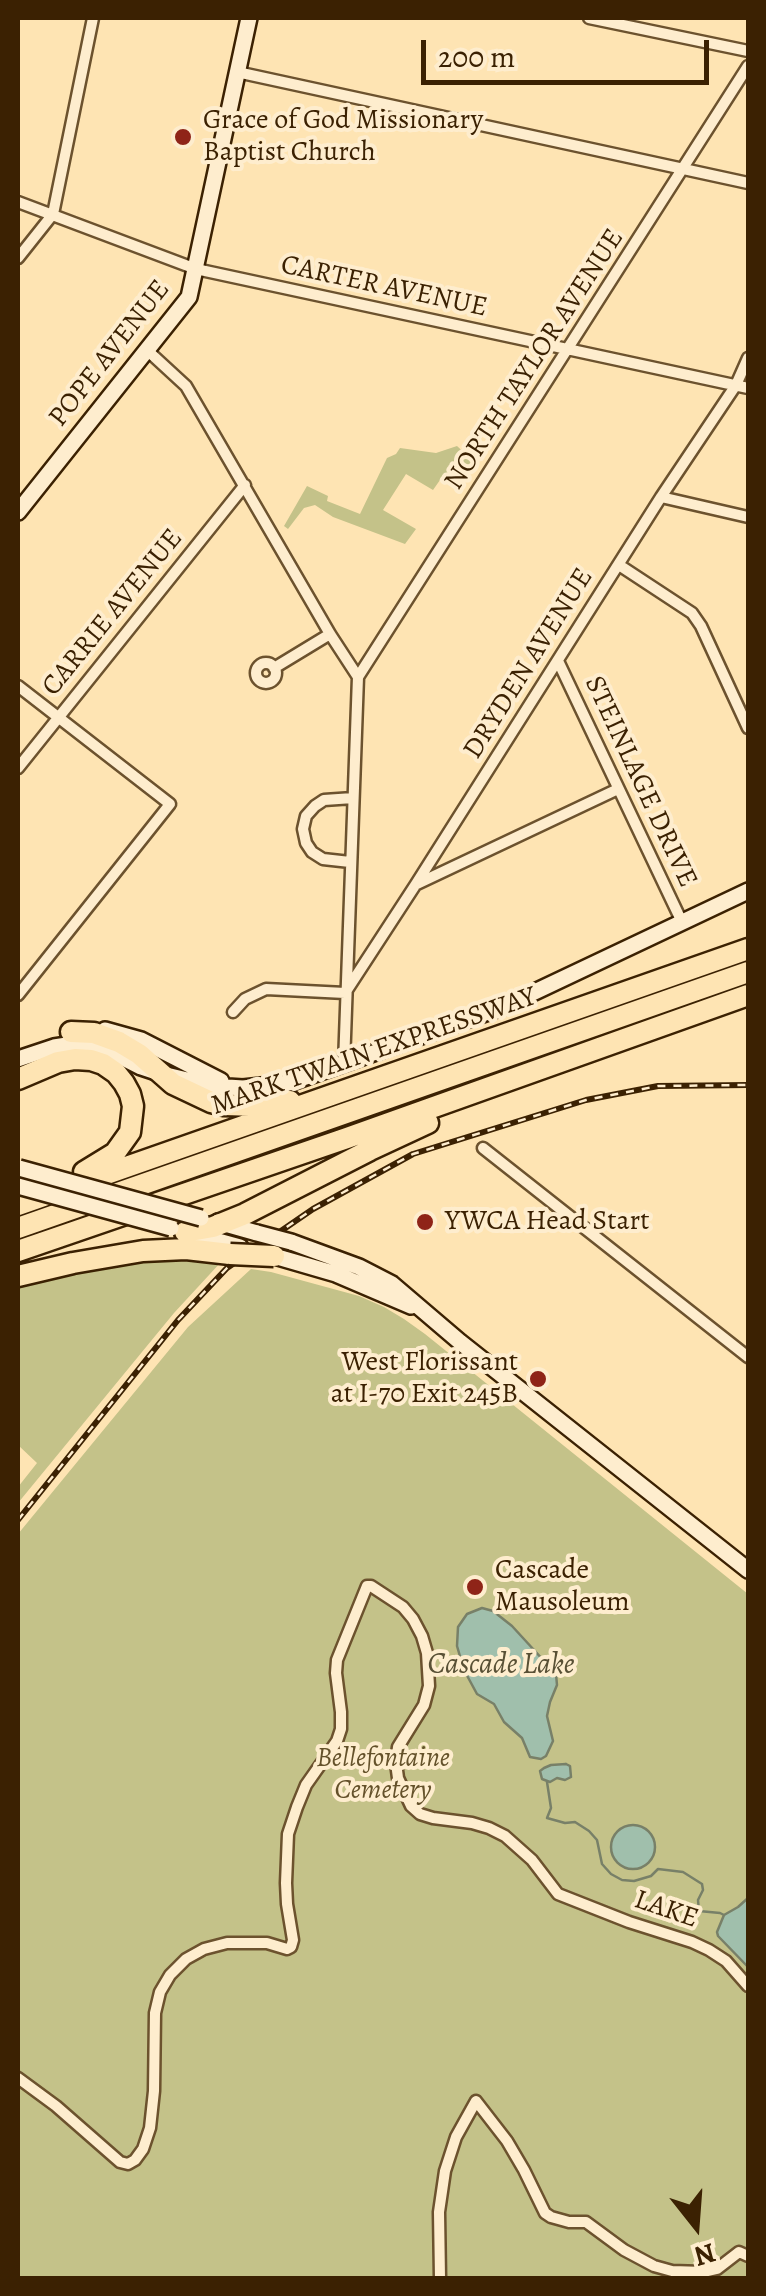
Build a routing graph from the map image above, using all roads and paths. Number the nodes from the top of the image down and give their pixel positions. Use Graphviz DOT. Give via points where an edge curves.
graph roads {
  1 [pos="93,18"];
  2 [pos="249,18"];
  3 [pos="589,18"];
  4 [pos="748,52"];
  5 [pos="748,66"];
  6 [pos="238,72"];
  7 [pos="684,168"];
  8 [pos="748,183"];
  9 [pos="18,202"];
  10 [pos="53,214"];
  11 [pos="18,258"];
  12 [pos="196,269"];
  13 [pos="568,350"];
  14 [pos="148,351"];
  15 [pos="748,358"];
  16 [pos="736,385"];
  17 [pos="748,388"];
  18 [pos="244,486"];
  19 [pos="661,497"];
  20 [pos="18,512"];
  21 [pos="748,517"];
  22 [pos="619,565"];
  23 [pos="330,634"];
  24 [pos="558,661"];
  25 [pos="274,668"];
  26 [pos="358,678"];
  27 [pos="18,686"];
  28 [pos="58,718"];
  29 [pos="748,728"];
  30 [pos="18,768"];
  31 [pos="618,790"];
  32 [pos="353,798"];
  33 [pos="350,862"];
  34 [pos="416,884"];
  35 [pos="748,891"];
  36 [pos="682,922"];
  37 [pos="746,949"];
  38 [pos="748,972"];
  39 [pos="345,993"];
  40 [pos="18,995"];
  41 [pos="748,995"];
  42 [pos="233,1012"];
  43 [pos="71,1032"];
  44 [pos="18,1058"];
  45 [pos="344,1064"];
  46 [pos="162,1074"];
  47 [pos="18,1079"];
  48 [pos="243,1088"];
  49 [pos="488,1088"];
  50 [pos="332,1096"];
  51 [pos="483,1148"];
  52 [pos="18,1168"];
  53 [pos="23,1197"];
  54 [pos="223,1224"];
  55 [pos="185,1226"];
  56 [pos="18,1228"];
  57 [pos="282,1249"];
  58 [pos="235,1250"];
  59 [pos="18,1252"];
  60 [pos="18,1276"];
  61 [pos="748,1357"];
  62 [pos="748,1570"];
  63 [pos="748,1986"];
  64 [pos="18,2078"];
  65 [pos="744,2254"];
  66 [pos="440,2278"];
  1 -- 10 [label="street"];
  2 -- 6 [label="street, POPE AVENUE"];
  3 -- 4 [label="street"];
  5 -- 7 [label="street, NORTH TAYLOR AVENUE"];
  6 -- 7 [label="street"];
  6 -- 12 [label="street, POPE AVENUE"];
  7 -- 8 [label="street"];
  7 -- 13 [label="street, NORTH TAYLOR AVENUE"];
  9 -- 10 [label="street, CARTER AVENUE"];
  10 -- 11 [label="street"];
  10 -- 12 [label="street, CARTER AVENUE"];
  12 -- 13 [label="street, CARTER AVENUE"];
  12 -- 14 [label="street, POPE AVENUE" via="186,302"];
  13 -- 16 [label="street, CARTER AVENUE"];
  13 -- 26 [label="street, NORTH TAYLOR AVENUE"];
  14 -- 18 [label="street" via="186,386"];
  14 -- 20 [label="street, POPE AVENUE"];
  15 -- 16 [label="street, DRYDEN AVENUE"];
  16 -- 17 [label="street, CARTER AVENUE"];
  16 -- 19 [label="street, DRYDEN AVENUE"];
  18 -- 23 [label="street"];
  18 -- 28 [label="street, CARRIE AVENUE"];
  19 -- 21 [label="street"];
  19 -- 22 [label="street, DRYDEN AVENUE"];
  22 -- 24 [label="street, DRYDEN AVENUE"];
  22 -- 29 [label="street" via="692,613"];
  23 -- 25 [label="street"];
  23 -- 26 [label="street"];
  24 -- 31 [label="street, STEINLAGE DRIVE"];
  24 -- 34 [label="street, DRYDEN AVENUE"];
  26 -- 32 [label="street"];
  27 -- 28 [label="street"];
  28 -- 30 [label="street, CARRIE AVENUE"];
  28 -- 40 [label="street" via="170,804"];
  31 -- 34 [label="street"];
  31 -- 36 [label="street, STEINLAGE DRIVE"];
  32 -- 33 [label="street"];
  32 -- 33 [label="street" via="324,800 306,816 303,829 312,852"];
  33 -- 39 [label="street"];
  34 -- 39 [label="street, DRYDEN AVENUE"];
  35 -- 36 [label="street"];
  36 -- 45 [label="street" via="506,1006"];
  37 -- 50 [label="highway, MARK TWAIN EXPRESSWAY"];
  38 -- 56 [label="highway"];
  39 -- 42 [label="street" via="266,989"];
  39 -- 45 [label="street"];
  41 -- 49 [label="highway"];
  43 -- 44 [label="street"];
  43 -- 46 [label="highway" via="118,1042"];
  43 -- 48 [label="street" via="124,1034"];
  44 -- 46 [label="street" via="92,1044"];
  45 -- 48 [label="street" via="289,1084"];
  46 -- 48 [label="street"];
  46 -- 50 [label="highway" via="186,1092 224,1105"];
  47 -- 53 [label="highway" via="58,1062 92,1060 116,1073 133,1106 130,1132 116,1153"];
  49 -- 54 [label="highway" via="469,1105"];
  49 -- 59 [label="highway"];
  50 -- 53 [label="highway, MARK TWAIN EXPRESSWAY"];
  51 -- 61 [label="street"];
  52 -- 55 [label="street, bridge"];
  53 -- 55 [label="street, bridge"];
  54 -- 55 [label="highway"];
  54 -- 57 [label="street, bridge"];
  55 -- 58 [label="street"];
  57 -- 58 [label="highway, bridge"];
  57 -- 62 [label="street" via="424,1312"];
  58 -- 60 [label="highway" via="143,1252"];
  63 -- 64 [label="street, LAKE" via="709,1950 558,1894 505,1836 420,1814 412,1806 396,1763 398,1747 424,1705 429,1667 414,1619 366,1586 337,1660 341,1729 306,1785 288,1834 291,1946 227,1942 186,1959 170,1975 155,2012 150,2128 128,2164"];
  65 -- 66 [label="street" via="704,2272 672,2270 624,2250 586,2222 551,2217 476,2102 445,2171 438,2212"];
}
